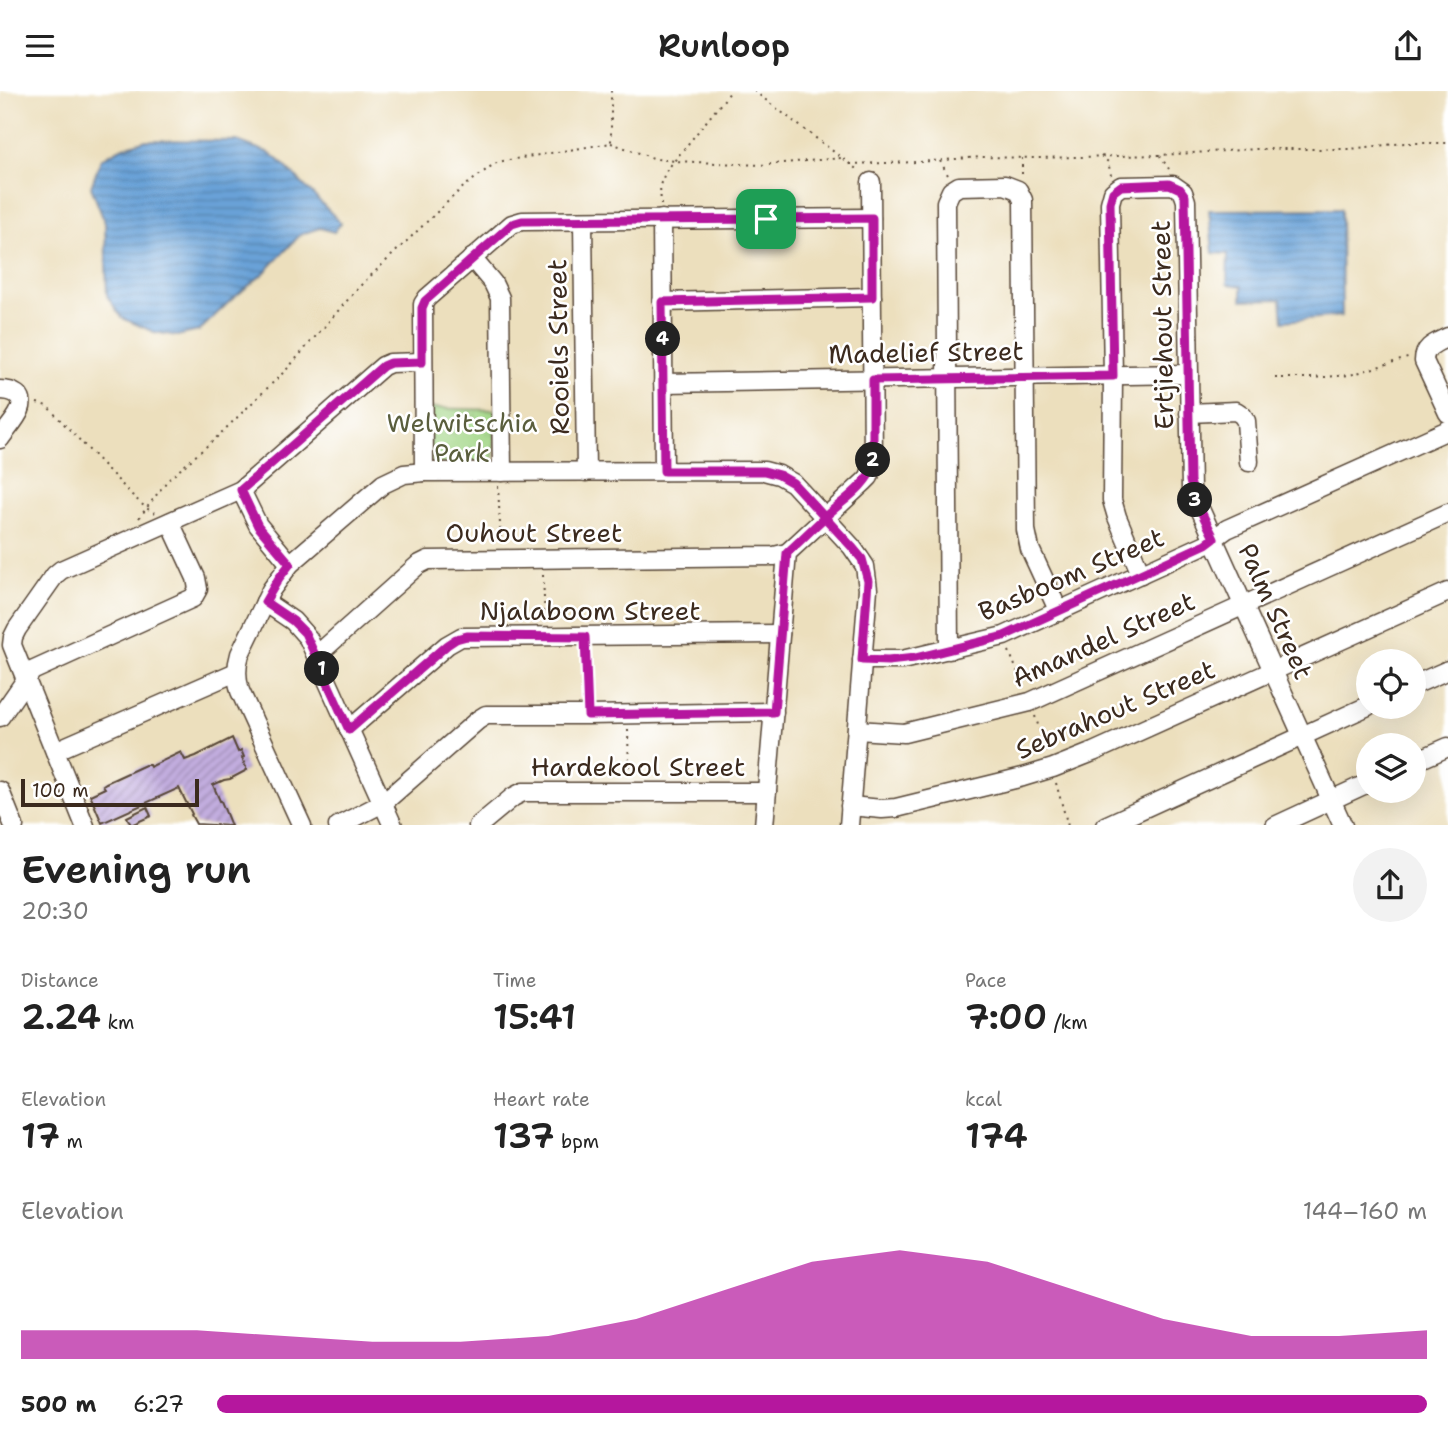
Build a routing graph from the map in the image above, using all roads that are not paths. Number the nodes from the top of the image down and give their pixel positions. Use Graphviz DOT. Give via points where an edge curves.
graph roads {
  1 [pos="871,182"];
  2 [pos="872,218"];
  3 [pos="662,219"];
  4 [pos="583,221"];
  5 [pos="472,258"];
  6 [pos="872,297"];
  7 [pos="662,302"];
  8 [pos="1448,337"];
  9 [pos="422,362"];
  10 [pos="1189,375"];
  11 [pos="1113,376"];
  12 [pos="1025,377"];
  13 [pos="947,378"];
  14 [pos="873,380"];
  15 [pos="663,383"];
  16 [pos="0,390"];
  17 [pos="1189,413"];
  18 [pos="1448,413"];
  19 [pos="1448,430"];
  20 [pos="0,439"];
  21 [pos="1249,462"];
  22 [pos="664,471"];
  23 [pos="500,472"];
  24 [pos="586,472"];
  25 [pos="424,473"];
  26 [pos="241,490"];
  27 [pos="1448,513"];
  28 [pos="825,517"];
  29 [pos="170,522"];
  30 [pos="1214,538"];
  31 [pos="787,553"];
  32 [pos="290,564"];
  33 [pos="1141,574"];
  34 [pos="1448,592"];
  35 [pos="265,602"];
  36 [pos="1244,605"];
  37 [pos="1059,612"];
  38 [pos="780,634"];
  39 [pos="949,650"];
  40 [pos="316,656"];
  41 [pos="862,660"];
  42 [pos="1273,670"];
  43 [pos="1448,670"];
  44 [pos="236,672"];
  45 [pos="26,680"];
  46 [pos="1426,680"];
  47 [pos="1356,711"];
  48 [pos="774,712"];
  49 [pos="0,716"];
  50 [pos="349,730"];
  51 [pos="857,730"];
  52 [pos="1303,735"];
  53 [pos="1448,747"];
  54 [pos="55,751"];
  55 [pos="1426,757"];
  56 [pos="1356,788"];
  57 [pos="0,791"];
  58 [pos="767,792"];
  59 [pos="1331,799"];
  60 [pos="383,803"];
  61 [pos="850,806"];
  62 [pos="14,825"];
  63 [pos="85,825"];
  64 [pos="302,825"];
  65 [pos="338,825"];
  66 [pos="393,825"];
  67 [pos="478,825"];
  68 [pos="764,825"];
  69 [pos="849,825"];
  70 [pos="1105,825"];
  71 [pos="1275,825"];
  72 [pos="1343,825"];
  1 -- 2 [label="street"];
  2 -- 3 [label="street"];
  2 -- 6 [label="street"];
  3 -- 4 [label="street"];
  3 -- 7 [label="street"];
  4 -- 5 [label="street" via="516,222"];
  4 -- 24 [label="street, Rooiels Street"];
  5 -- 9 [label="street" via="423,304"];
  5 -- 23 [label="street" via="500,299"];
  6 -- 7 [label="street"];
  6 -- 14 [label="street"];
  7 -- 15 [label="street"];
  8 -- 18 [label="street" via="1429,347 1424,361"];
  9 -- 25 [label="street"];
  9 -- 26 [label="street" via="383,366"];
  10 -- 11 [label="street, Madelief Street"];
  10 -- 11 [label="street, Ertjiehout Street" via="1185,196 1169,184 1121,186 1111,195"];
  10 -- 17 [label="street, Ertjiehout Street"];
  11 -- 12 [label="street, Madelief Street"];
  11 -- 33 [label="street, Ertjiehout Street" via="1112,500"];
  12 -- 13 [label="street, Madelief Street"];
  12 -- 13 [label="street" via="1024,205 1018,190 1004,185 956,188 946,202"];
  12 -- 37 [label="street" via="1027,538"];
  13 -- 14 [label="street, Madelief Street"];
  13 -- 39 [label="street"];
  14 -- 15 [label="street, Madelief Street"];
  14 -- 28 [label="street" via="871,471"];
  15 -- 22 [label="street"];
  16 -- 20 [label="street" via="12,391 21,404"];
  17 -- 21 [label="street" via="1236,411 1242,415"];
  17 -- 30 [label="street, Ertjiehout Street" via="1191,489"];
  19 -- 30 [label="street, Palm Street"];
  22 -- 24 [label="street"];
  22 -- 28 [label="street" via="771,472 793,483"];
  23 -- 24 [label="street"];
  23 -- 25 [label="street"];
  25 -- 32 [label="street" via="404,474 383,484"];
  26 -- 29 [label="street"];
  26 -- 32 [label="street" via="258,526"];
  27 -- 36 [label="street, Amandel Street"];
  28 -- 31 [label="street"];
  28 -- 41 [label="street" via="858,553 867,573"];
  29 -- 45 [label="street" via="55,575 13,637"];
  29 -- 45 [label="street" via="197,578 193,598 32,671"];
  30 -- 33 [label="street, Basboom Street"];
  30 -- 36 [label="street, Palm Street"];
  31 -- 38 [label="street"];
  31 -- 40 [label="street, Ouhout Street" via="774,557 434,559 423,562"];
  32 -- 35 [label="street"];
  33 -- 37 [label="street, Basboom Street"];
  34 -- 42 [label="street, Sebrahout Street"];
  35 -- 40 [label="street" via="298,624"];
  35 -- 44 [label="street"];
  36 -- 42 [label="street, Palm Street"];
  36 -- 51 [label="street, Amandel Street" via="1030,702 904,733"];
  37 -- 39 [label="street, Basboom Street" via="1004,636"];
  38 -- 48 [label="street"];
  38 -- 50 [label="street, Njalaboom Street" via="467,636 456,639"];
  39 -- 41 [label="street, Basboom Street" via="902,660"];
  40 -- 50 [label="street"];
  41 -- 51 [label="street"];
  42 -- 52 [label="street, Palm Street"];
  42 -- 61 [label="street, Sebrahout Street" via="1053,768 896,809"];
  43 -- 46 [label="street"];
  44 -- 54 [label="street"];
  44 -- 64 [label="street" via="240,691"];
  45 -- 49 [label="street"];
  45 -- 54 [label="street"];
  47 -- 52 [label="street"];
  48 -- 58 [label="street"];
  48 -- 60 [label="street" via="486,715"];
  50 -- 60 [label="street"];
  51 -- 61 [label="street"];
  52 -- 59 [label="street, Palm Street"];
  52 -- 70 [label="street"];
  53 -- 55 [label="street"];
  54 -- 63 [label="street"];
  56 -- 59 [label="street"];
  57 -- 62 [label="street"];
  58 -- 67 [label="street, Hardekool Street" via="523,792"];
  58 -- 68 [label="street"];
  59 -- 71 [label="street"];
  59 -- 72 [label="street, Palm Street"];
  60 -- 65 [label="street"];
  60 -- 66 [label="street"];
  61 -- 69 [label="street"];
}
